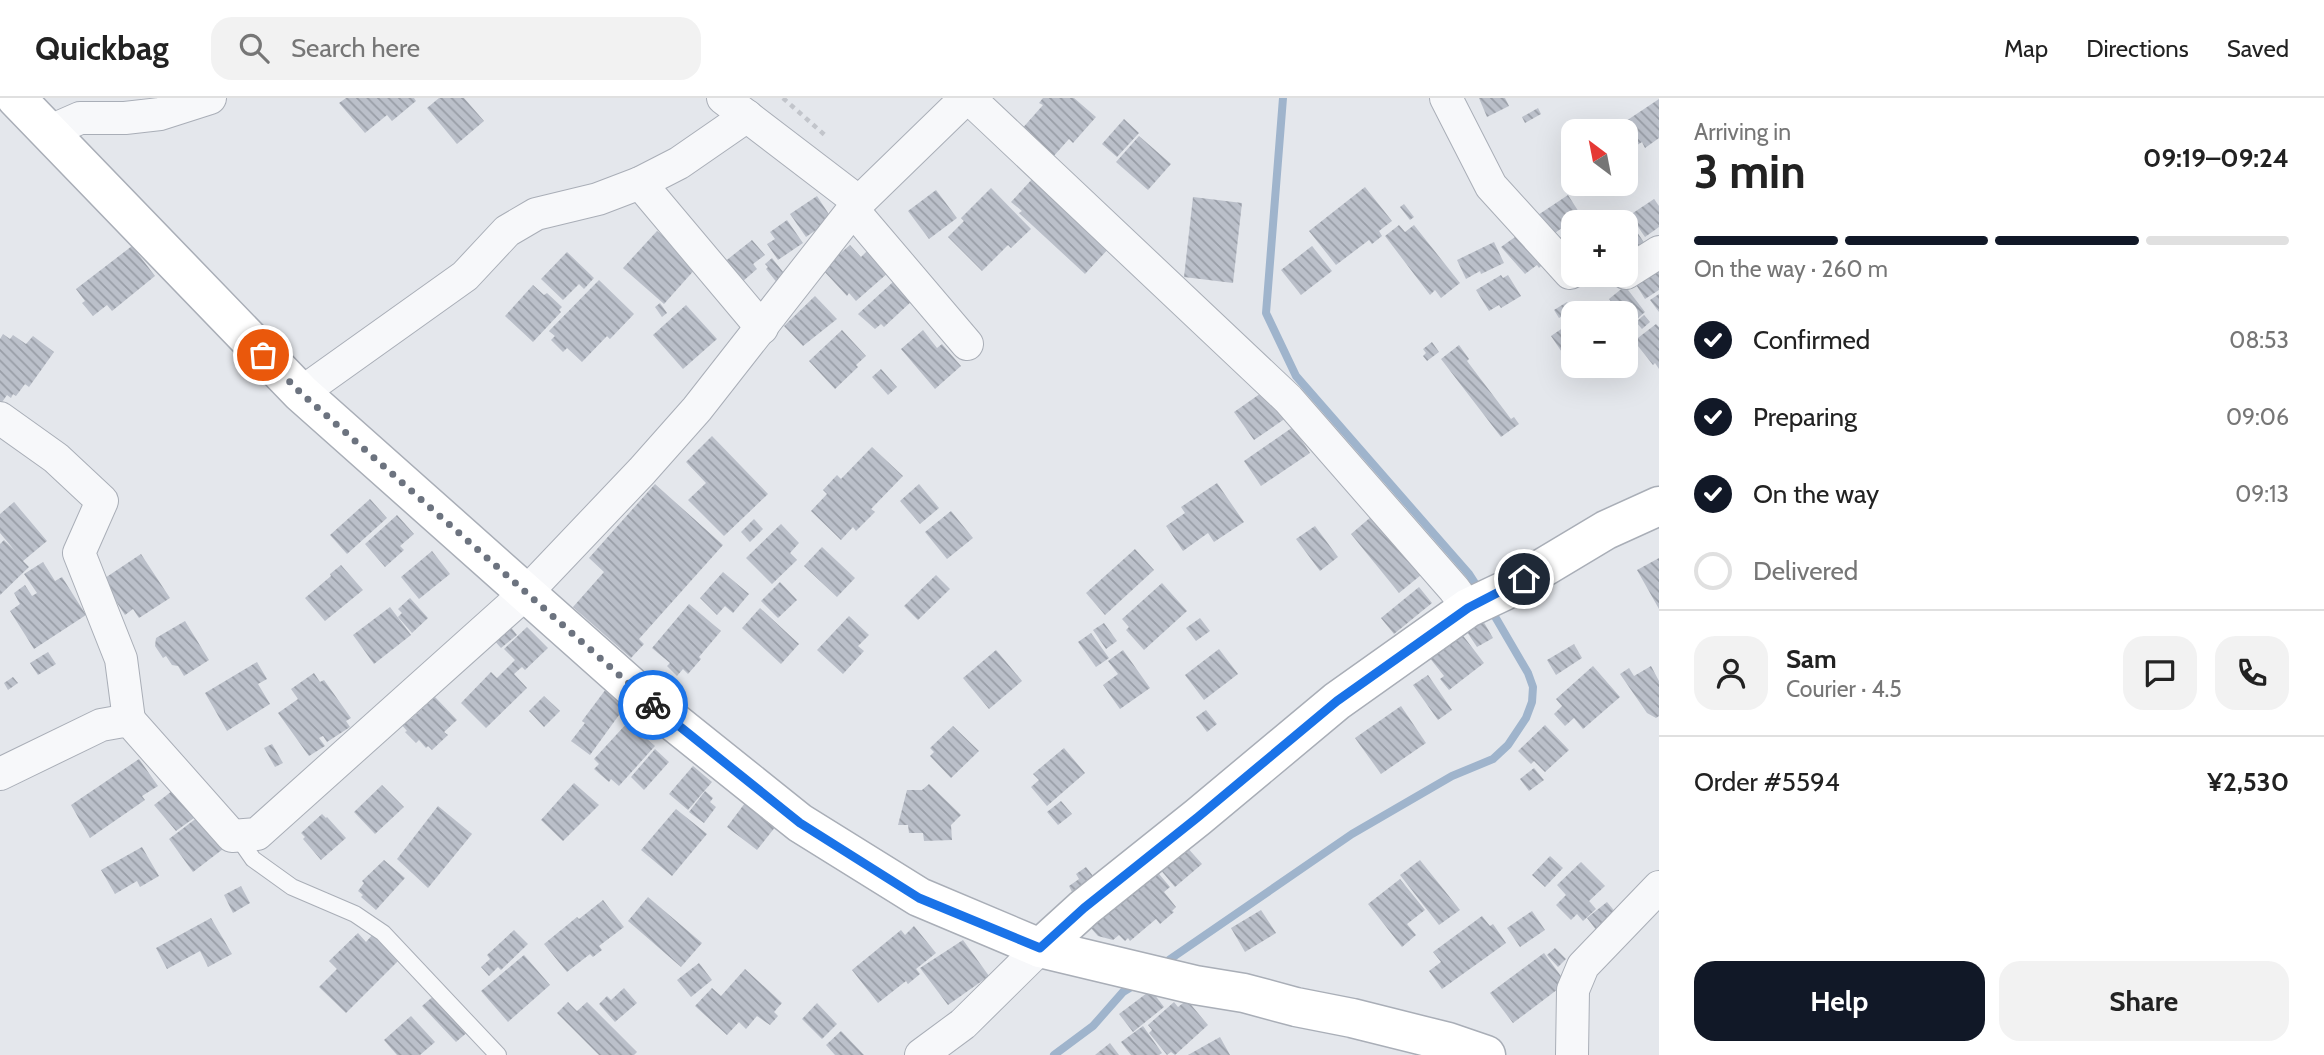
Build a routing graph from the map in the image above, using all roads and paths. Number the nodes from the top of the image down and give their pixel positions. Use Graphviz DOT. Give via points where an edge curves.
graph roads {
  1 [pos="16,98"];
  2 [pos="210,98"];
  3 [pos="967,98"];
  4 [pos="1446,98"];
  5 [pos="735,107"];
  6 [pos="48,132"];
  7 [pos="640,183"];
  8 [pos="856,206"];
  9 [pos="1659,252"];
  10 [pos="1561,263"];
  11 [pos="1638,265"];
  12 [pos="762,328"];
  13 [pos="967,344"];
  14 [pos="301,393"];
  15 [pos="0,418"];
  16 [pos="1659,506"];
  17 [pos="526,593"];
  18 [pos="1468,608"];
  19 [pos="129,720"];
  20 [pos="0,774"];
  21 [pos="237,836"];
  22 [pos="1659,887"];
  23 [pos="1040,948"];
  24 [pos="498,1055"];
  25 [pos="922,1055"];
  26 [pos="1486,1055"];
  27 [pos="1572,1055"];
  1 -- 6 [label="street"];
  2 -- 6 [label="street" via="160,114 80,118"];
  3 -- 8 [label="street"];
  3 -- 18 [label="street" via="1288,399"];
  4 -- 10 [label="street" via="1491,186"];
  5 -- 7 [label="street" via="679,163"];
  5 -- 8 [label="street"];
  6 -- 14 [label="street"];
  7 -- 12 [label="street"];
  7 -- 14 [label="street" via="536,214 507,231 465,276"];
  8 -- 12 [label="street"];
  8 -- 13 [label="street"];
  9 -- 11 [label="street"];
  12 -- 17 [label="street" via="669,440"];
  14 -- 17 [label="street"];
  15 -- 19 [label="street" via="56,458 102,501 79,553 121,659"];
  16 -- 18 [label="street" via="1606,530"];
  17 -- 21 [label="street" via="257,834"];
  17 -- 23 [label="street" via="644,698 800,823 919,898"];
  18 -- 23 [label="street" via="1337,701"];
  19 -- 20 [label="street" via="101,725"];
  19 -- 21 [label="street" via="232,836"];
  21 -- 24 [label="lane" via="253,859 292,887 355,914 383,933"];
  22 -- 27 [label="street" via="1583,966 1573,990"];
  23 -- 25 [label="street" via="963,1024"];
  23 -- 26 [label="street" via="1352,1018"];
}
